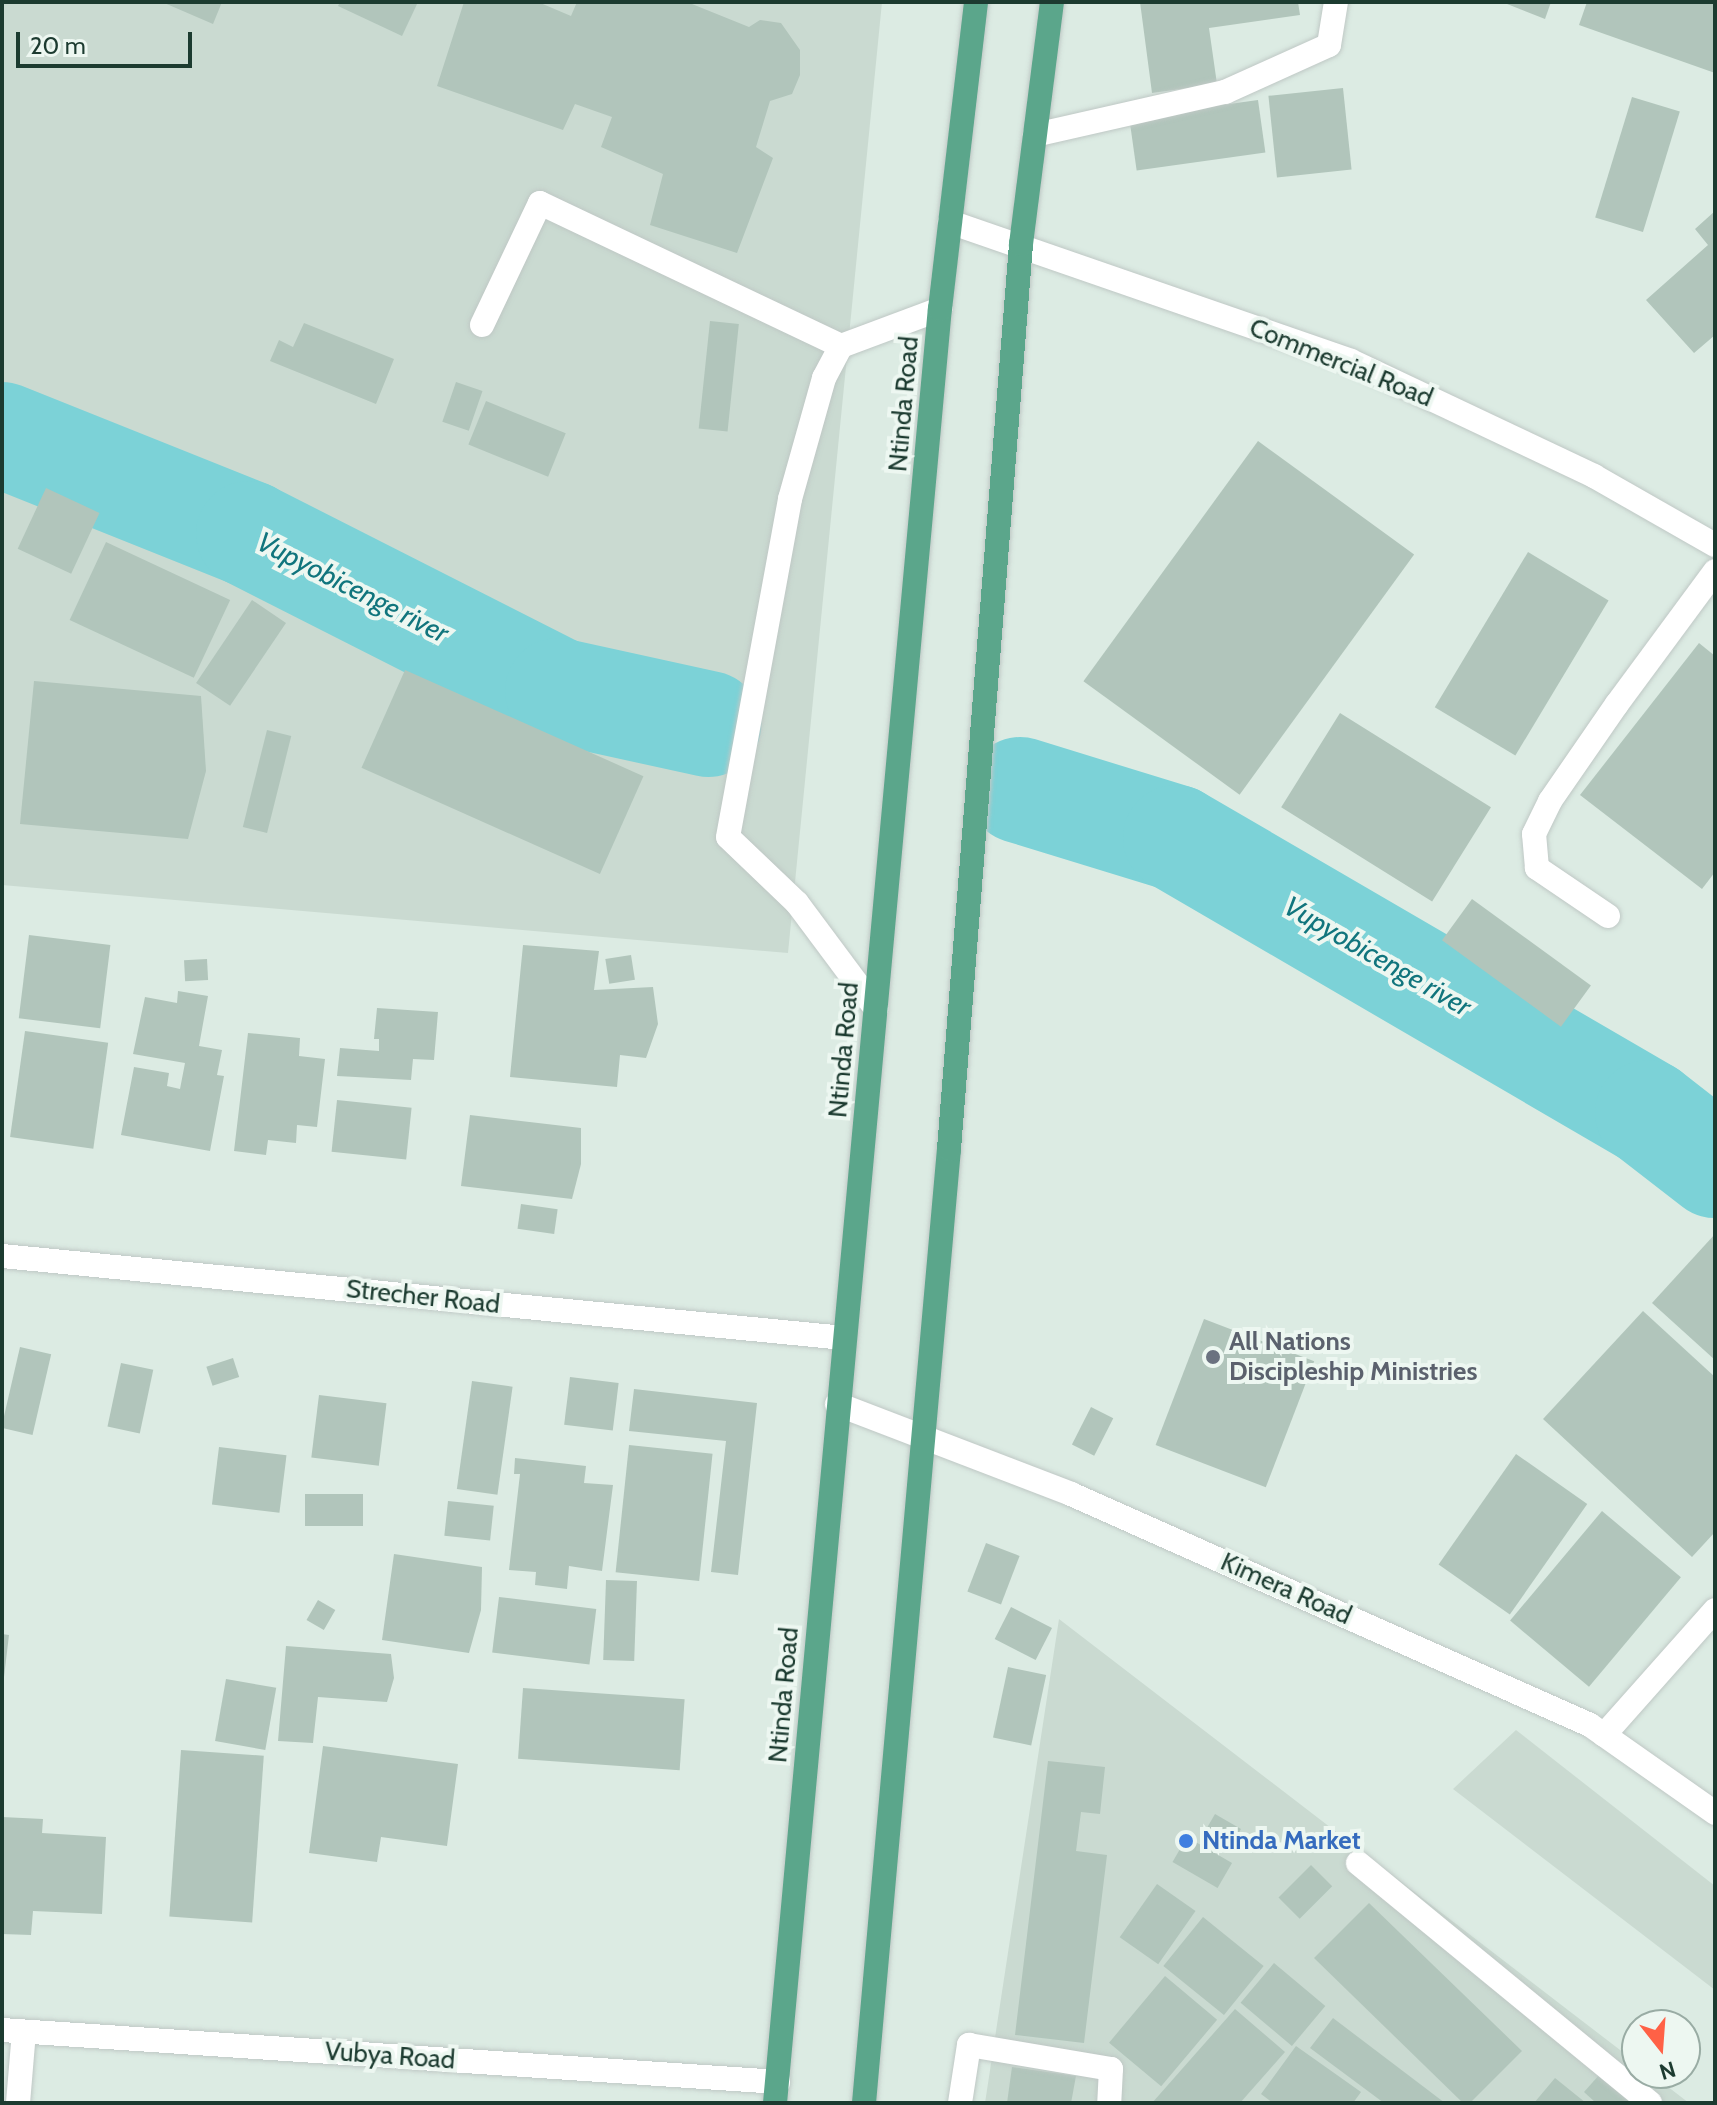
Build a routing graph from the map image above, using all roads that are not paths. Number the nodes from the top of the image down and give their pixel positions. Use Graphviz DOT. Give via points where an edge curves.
graph roads {
  1 [pos="976,2"];
  2 [pos="1052,2"];
  3 [pos="1336,2"];
  4 [pos="1035,135"];
  5 [pos="950,222"];
  6 [pos="1021,244"];
  7 [pos="940,309"];
  8 [pos="482,325"];
  9 [pos="841,346"];
  10 [pos="1715,545"];
  11 [pos="1715,571"];
  12 [pos="1608,916"];
  13 [pos="876,1009"];
  14 [pos="2,1256"];
  15 [pos="845,1338"];
  16 [pos="837,1404"];
  17 [pos="922,1435"];
  18 [pos="1715,1610"];
  19 [pos="1604,1735"];
  20 [pos="1715,1813"];
  21 [pos="1358,1863"];
  22 [pos="13,2031"];
  23 [pos="776,2092"];
  24 [pos="18,2103"];
  25 [pos="864,2103"];
  26 [pos="960,2103"];
  27 [pos="1109,2103"];
  28 [pos="1650,2103"];
  1 -- 5 [label="main road, Ntinda Road"];
  2 -- 4 [label="main road"];
  3 -- 4 [label="street" via="1329,45 1225,92"];
  4 -- 6 [label="main road"];
  5 -- 6 [label="street, Commercial Road"];
  5 -- 7 [label="main road, Ntinda Road"];
  6 -- 10 [label="street, Commercial Road" via="1351,361 1594,476"];
  6 -- 17 [label="main road"];
  7 -- 9 [label="street"];
  7 -- 13 [label="main road, Ntinda Road"];
  8 -- 9 [label="street" via="540,203"];
  9 -- 13 [label="street" via="824,378 790,499 728,837 797,903"];
  11 -- 12 [label="street" via="1550,801 1534,834 1537,868"];
  13 -- 15 [label="main road, Ntinda Road"];
  14 -- 15 [label="street, Strecher Road"];
  15 -- 16 [label="main road, Ntinda Road"];
  16 -- 17 [label="street, Kimera Road"];
  16 -- 23 [label="main road, Ntinda Road"];
  17 -- 19 [label="street, Kimera Road" via="1403,1639"];
  17 -- 25 [label="main road"];
  18 -- 19 [label="street"];
  19 -- 20 [label="street, Kimera Road"];
  21 -- 28 [label="street"];
  22 -- 23 [label="street, Vubya Road"];
  22 -- 24 [label="street"];
  26 -- 27 [label="street" via="969,2045 1111,2069"];
}
